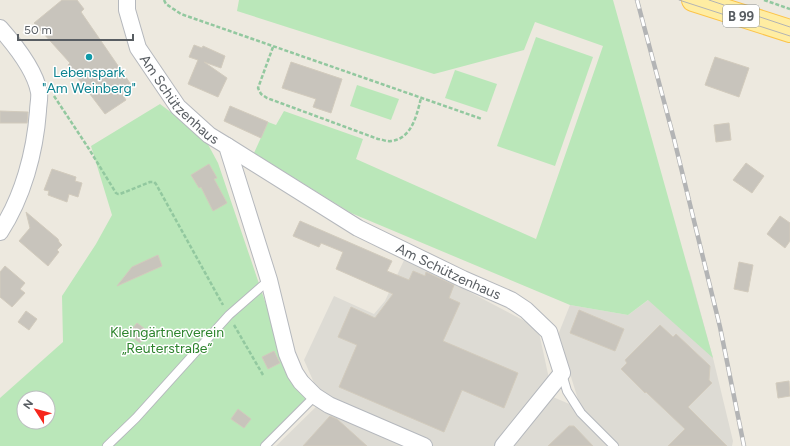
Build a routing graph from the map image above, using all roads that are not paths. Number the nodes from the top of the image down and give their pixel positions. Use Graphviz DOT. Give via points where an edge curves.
graph roads {
  1 [pos="127,0"];
  2 [pos="693,0"];
  3 [pos="0,28"];
  4 [pos="790,31"];
  5 [pos="227,146"];
  6 [pos="0,232"];
  7 [pos="269,280"];
  8 [pos="562,373"];
  9 [pos="315,396"];
  10 [pos="107,446"];
  11 [pos="265,446"];
  12 [pos="424,446"];
  13 [pos="504,446"];
  14 [pos="614,446"];
  1 -- 5 [label="street, Am Schützenhaus" via="127,10 138,48 178,107 209,135"];
  2 -- 4 [label="main road, B 99"];
  3 -- 6 [label="street" via="32,70 39,93 37,126 27,173 16,204"];
  5 -- 7 [label="street, Am Schützenhaus"];
  5 -- 8 [label="street, Am Schützenhaus" via="358,228 511,300 526,310 549,332"];
  7 -- 9 [label="street, Am Schützenhaus" via="295,373"];
  7 -- 10 [label="lane" via="229,315 136,418"];
  8 -- 13 [label="street"];
  8 -- 14 [label="lane" via="567,391 581,413"];
  9 -- 11 [label="lane"];
  9 -- 12 [label="street, Am Schützenhaus" via="329,405"];
}
